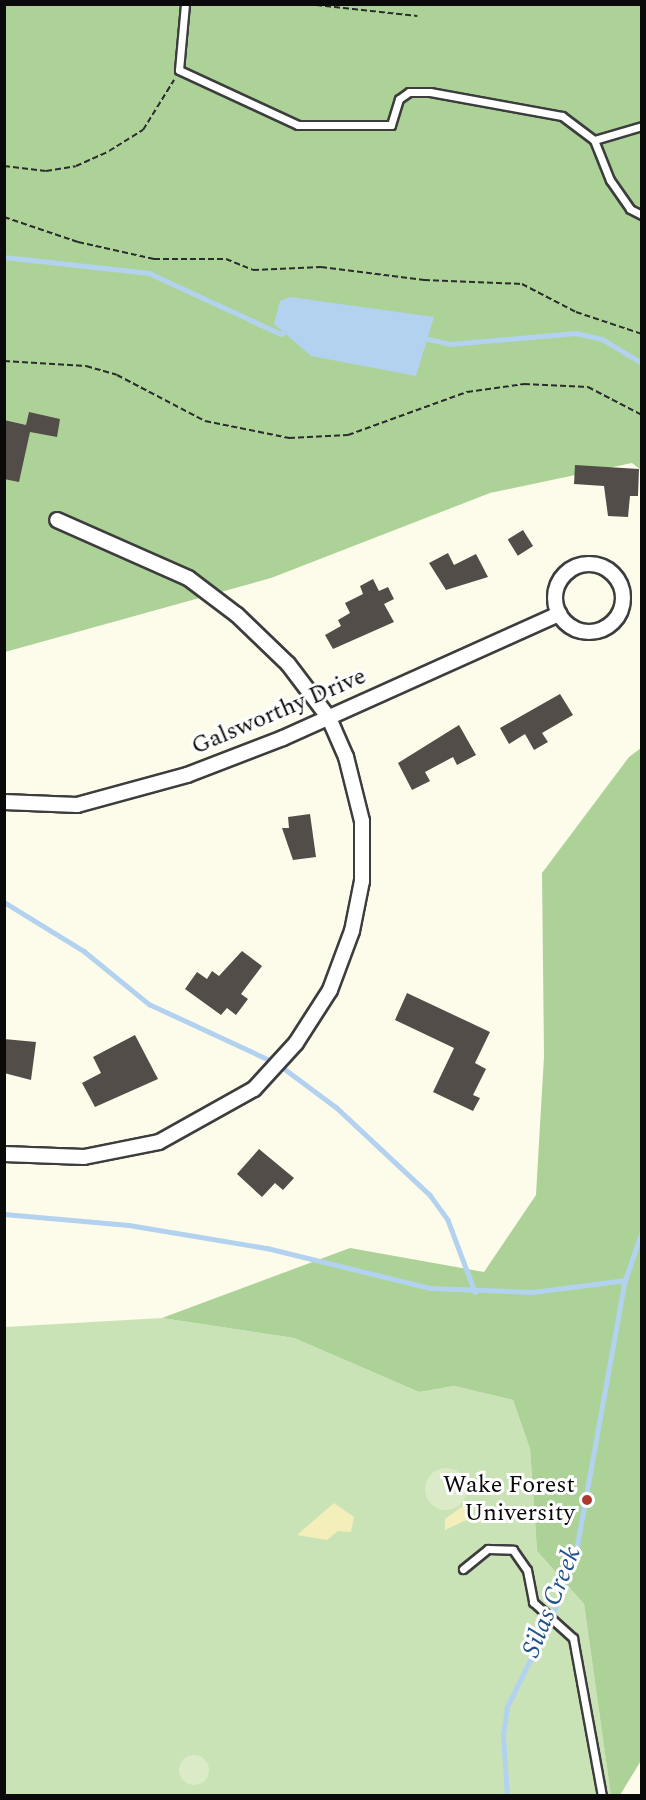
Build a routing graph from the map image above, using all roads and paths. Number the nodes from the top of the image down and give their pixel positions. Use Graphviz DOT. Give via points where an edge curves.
graph roads {
  1 [pos="185,4"];
  2 [pos="307,4"];
  3 [pos="417,16"];
  4 [pos="179,70"];
  5 [pos="642,126"];
  6 [pos="594,140"];
  7 [pos="4,166"];
  8 [pos="642,214"];
  9 [pos="4,217"];
  10 [pos="642,334"];
  11 [pos="4,361"];
  12 [pos="642,415"];
  13 [pos="57,520"];
  14 [pos="559,614"];
  15 [pos="329,718"];
  16 [pos="4,802"];
  17 [pos="4,1154"];
  18 [pos="463,1569"];
  19 [pos="602,1796"];
  1 -- 4 [label="lane"];
  2 -- 3 [label="path"];
  4 -- 6 [label="lane" via="298,125 391,125 399,99 409,92 430,93 562,116"];
  4 -- 7 [label="path" via="143,130 109,151 76,166 46,171"];
  5 -- 6 [label="lane"];
  6 -- 8 [label="lane" via="610,180 630,209"];
  9 -- 10 [label="path" via="78,242 154,259 226,259 253,270 321,267 424,280 522,284 576,312"];
  11 -- 12 [label="path" via="86,366 117,375 205,421 289,438 348,435 466,393 524,384 588,387"];
  13 -- 15 [label="street" via="160,562 211,594 273,649"];
  14 -- 14 [label="street" via="576,630 607,627 621,609 618,579 602,566 572,568 555,594"];
  14 -- 15 [label="street, Galsworthy Drive"];
  15 -- 16 [label="street, Galsworthy Drive" via="187,775 102,801 51,806"];
  15 -- 17 [label="street" via="362,821 362,881 343,961 296,1043 254,1089 159,1142 84,1157"];
  18 -- 19 [label="lane" via="488,1549 513,1550 521,1557 541,1612 564,1629 578,1651"];
}
